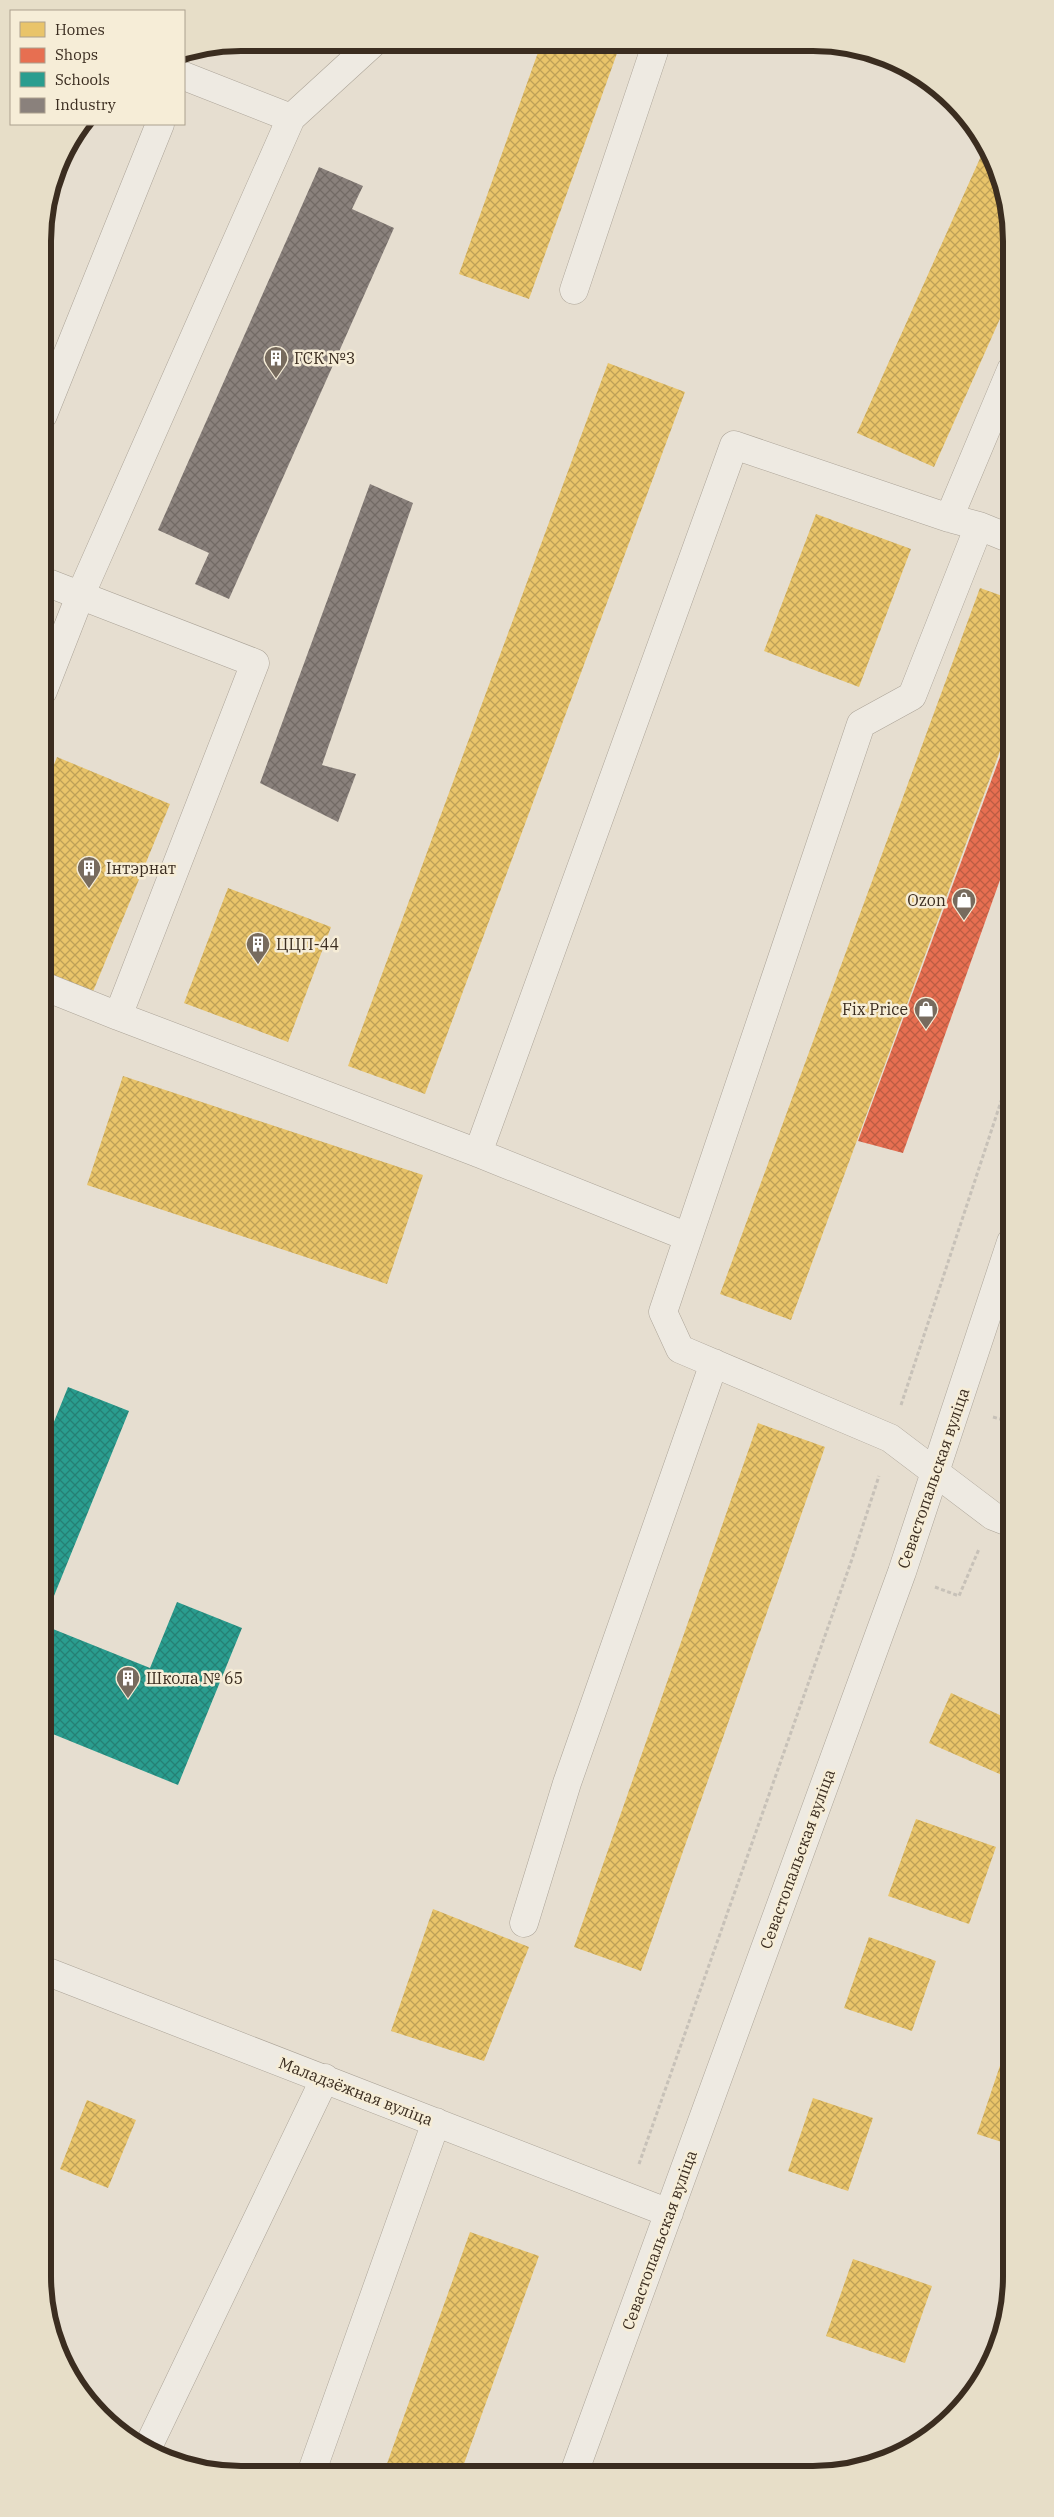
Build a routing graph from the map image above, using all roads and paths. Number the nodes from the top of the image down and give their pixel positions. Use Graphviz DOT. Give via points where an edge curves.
graph roads {
  1 [pos="365,51"];
  2 [pos="654,51"];
  3 [pos="185,76"];
  4 [pos="292,118"];
  5 [pos="160,125"];
  6 [pos="574,290"];
  7 [pos="1003,391"];
  8 [pos="51,395"];
  9 [pos="949,518"];
  10 [pos="979,526"];
  11 [pos="1003,535"];
  12 [pos="51,584"];
  13 [pos="80,596"];
  14 [pos="51,670"];
  15 [pos="51,989"];
  16 [pos="118,1016"];
  17 [pos="1003,1095"];
  18 [pos="478,1152"];
  19 [pos="688,1237"];
  20 [pos="1003,1266"];
  21 [pos="714,1363"];
  22 [pos="908,1383"];
  23 [pos="993,1417"];
  24 [pos="1003,1420"];
  25 [pos="936,1471"];
  26 [pos="1003,1520"];
  27 [pos="852,1558"];
  28 [pos="524,1923"];
  29 [pos="51,1973"];
  30 [pos="325,2078"];
  31 [pos="436,2122"];
  32 [pos="628,2198"];
  33 [pos="669,2214"];
  34 [pos="149,2442"];
  35 [pos="314,2466"];
  36 [pos="577,2466"];
  1 -- 4 [label="street"];
  2 -- 6 [label="street"];
  3 -- 4 [label="street"];
  4 -- 13 [label="street"];
  5 -- 8 [label="street"];
  7 -- 9 [label="street"];
  9 -- 10 [label="street"];
  9 -- 18 [label="street" via="734,445"];
  10 -- 11 [label="street"];
  10 -- 19 [label="street" via="912,696 861,724"];
  12 -- 13 [label="street"];
  13 -- 14 [label="street"];
  13 -- 16 [label="street" via="255,663"];
  15 -- 16 [label="street"];
  16 -- 18 [label="street"];
  17 -- 22 [label="path"];
  18 -- 19 [label="street"];
  19 -- 21 [label="street" via="663,1312 680,1349"];
  20 -- 25 [label="street, Севастопальская вуліца"];
  21 -- 25 [label="street" via="890,1438"];
  21 -- 28 [label="street" via="567,1783"];
  23 -- 24 [label="path"];
  25 -- 26 [label="street" via="993,1516"];
  25 -- 33 [label="street, Севастопальская вуліца"];
  27 -- 32 [label="path"];
  29 -- 30 [label="street, Маладзёжная вуліца"];
  30 -- 31 [label="street, Маладзёжная вуліца"];
  30 -- 34 [label="street"];
  31 -- 32 [label="street, Маладзёжная вуліца"];
  31 -- 35 [label="street"];
  32 -- 33 [label="street, Маладзёжная вуліца"];
  33 -- 36 [label="street, Севастопальская вуліца"];
}
